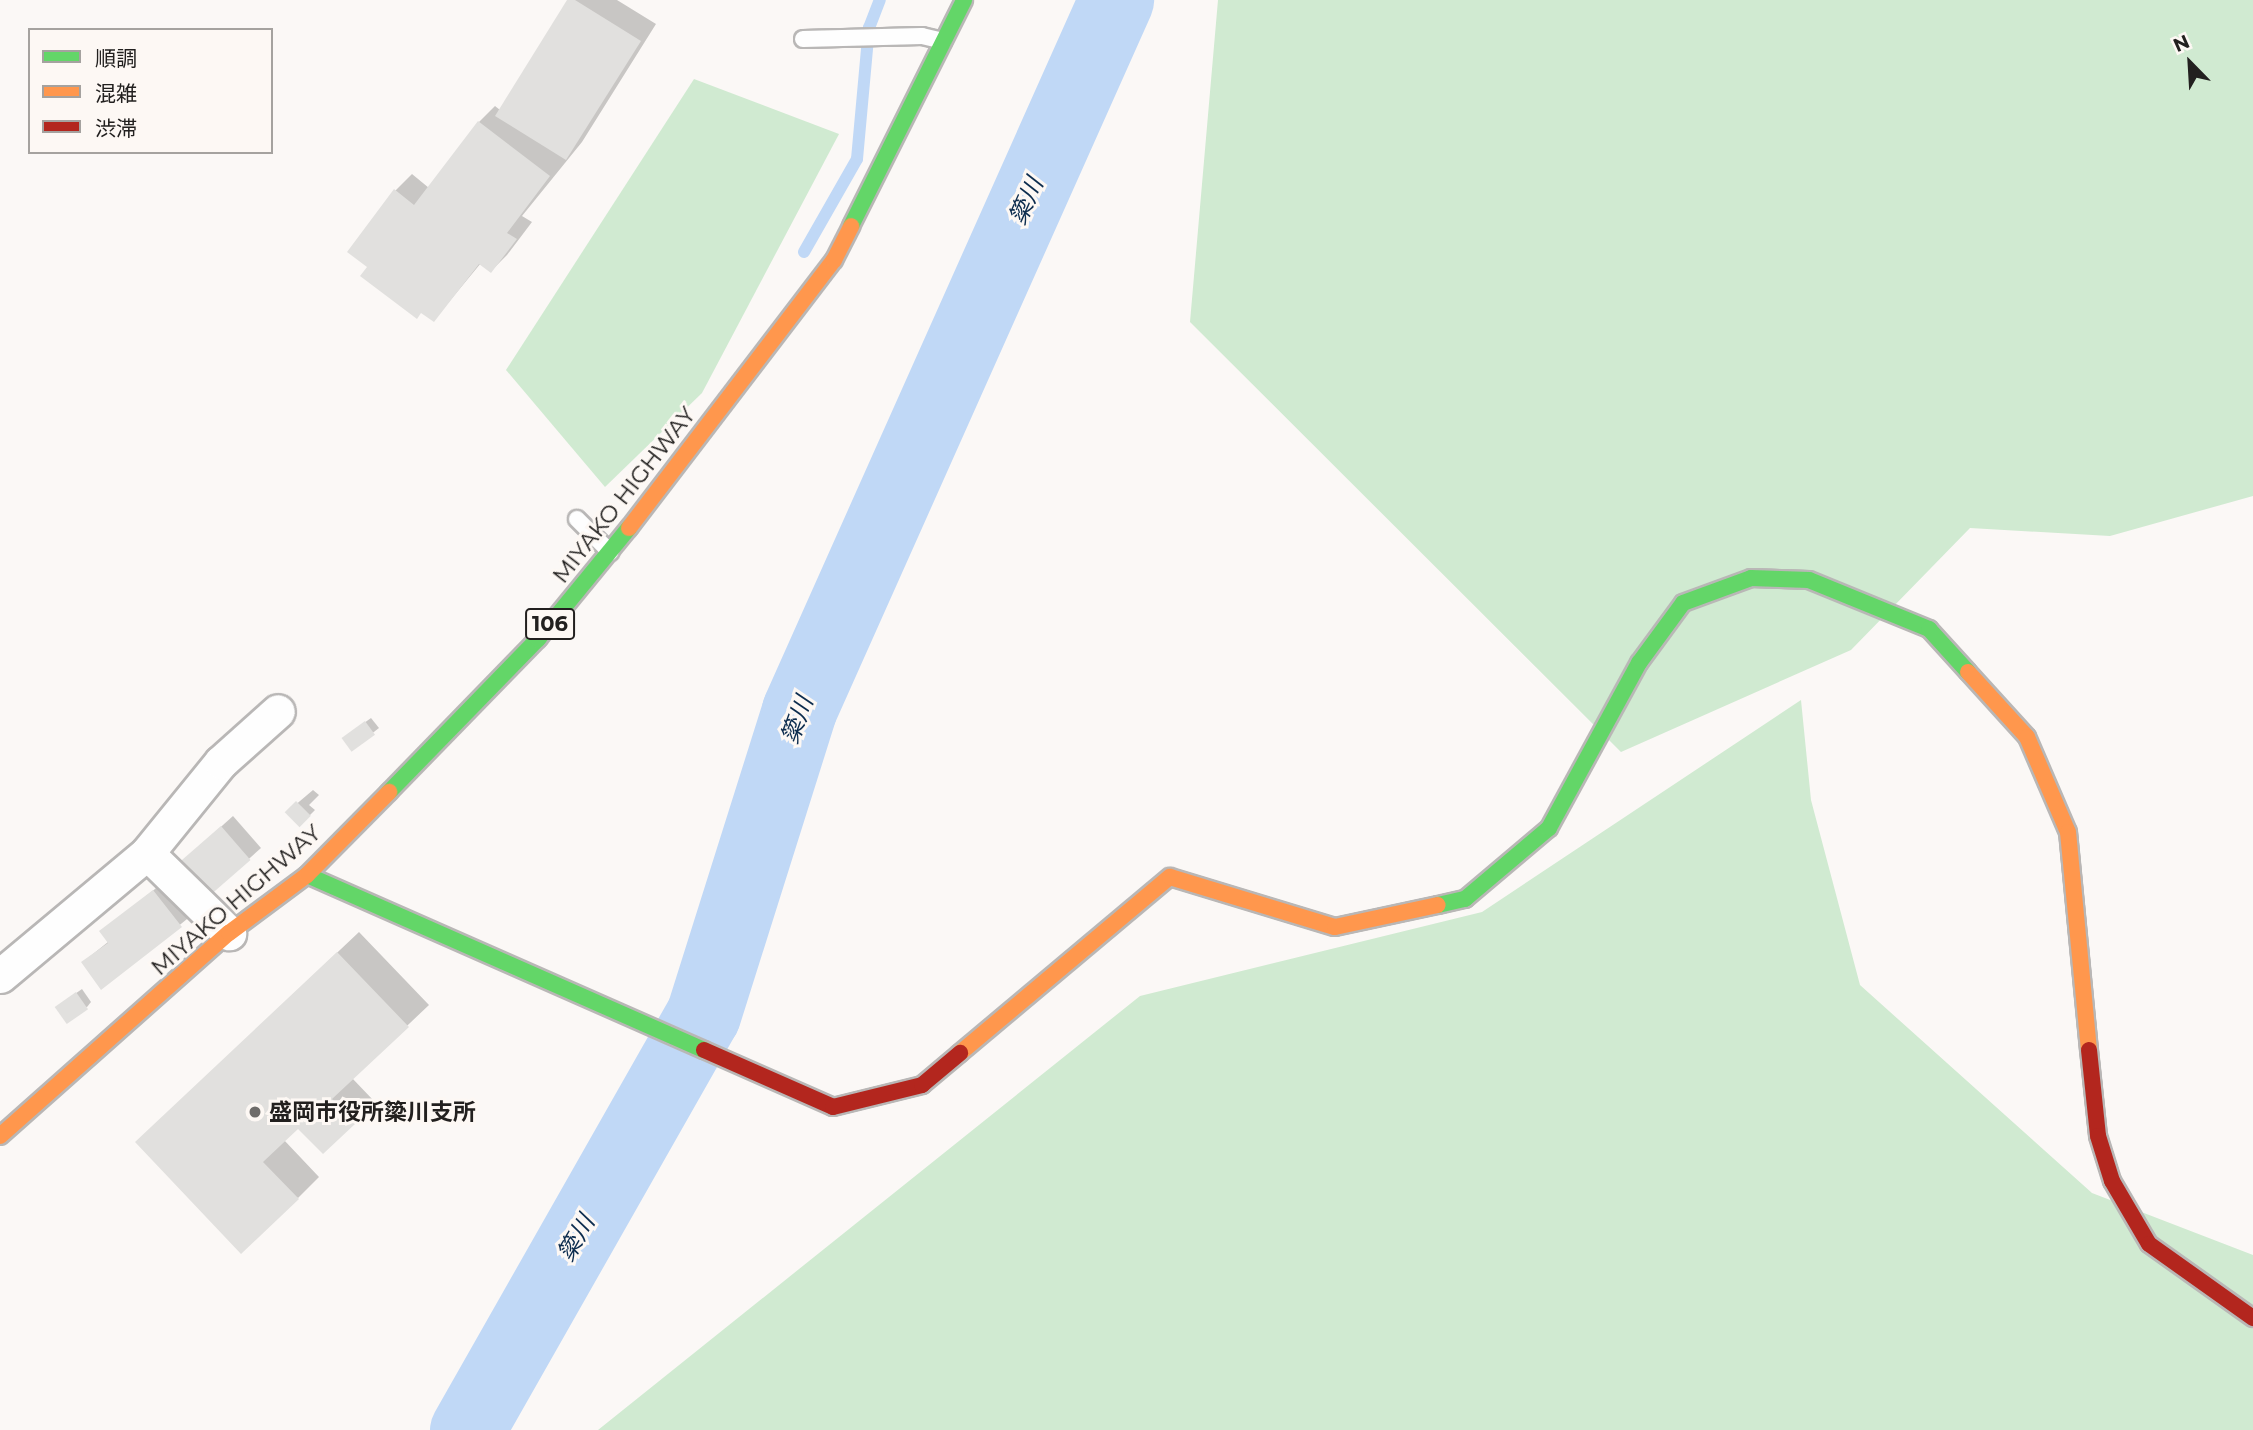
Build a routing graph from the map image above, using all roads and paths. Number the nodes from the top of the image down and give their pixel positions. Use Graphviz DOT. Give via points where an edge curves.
graph roads {
  1 [pos="964,0"];
  2 [pos="803,39"];
  3 [pos="945,41"];
  4 [pos="577,519"];
  5 [pos="610,552"];
  6 [pos="278,711"];
  7 [pos="147,853"];
  8 [pos="307,874"];
  9 [pos="229,933"];
  10 [pos="0,976"];
  11 [pos="0,1136"];
  12 [pos="2253,1318"];
  1 -- 3 [label="main road, MIYAKO HIGHWAY / 106"];
  2 -- 3 [label="lane" via="922,36"];
  3 -- 5 [label="main road, MIYAKO HIGHWAY / 106" via="834,260"];
  4 -- 5 [label="lane"];
  5 -- 8 [label="main road, MIYAKO HIGHWAY / 106" via="538,639"];
  6 -- 7 [label="street" via="221,762"];
  7 -- 9 [label="street"];
  7 -- 10 [label="street"];
  8 -- 9 [label="main road, MIYAKO HIGHWAY / 106"];
  8 -- 12 [label="main road" via="833,1107 922,1085 1170,877 1335,927 1465,899 1549,828 1639,663 1684,603 1751,579 1809,580 1929,629 2027,737 2068,832 2098,1136 2112,1181 2149,1244"];
  9 -- 11 [label="main road, MIYAKO HIGHWAY / 106"];
}
